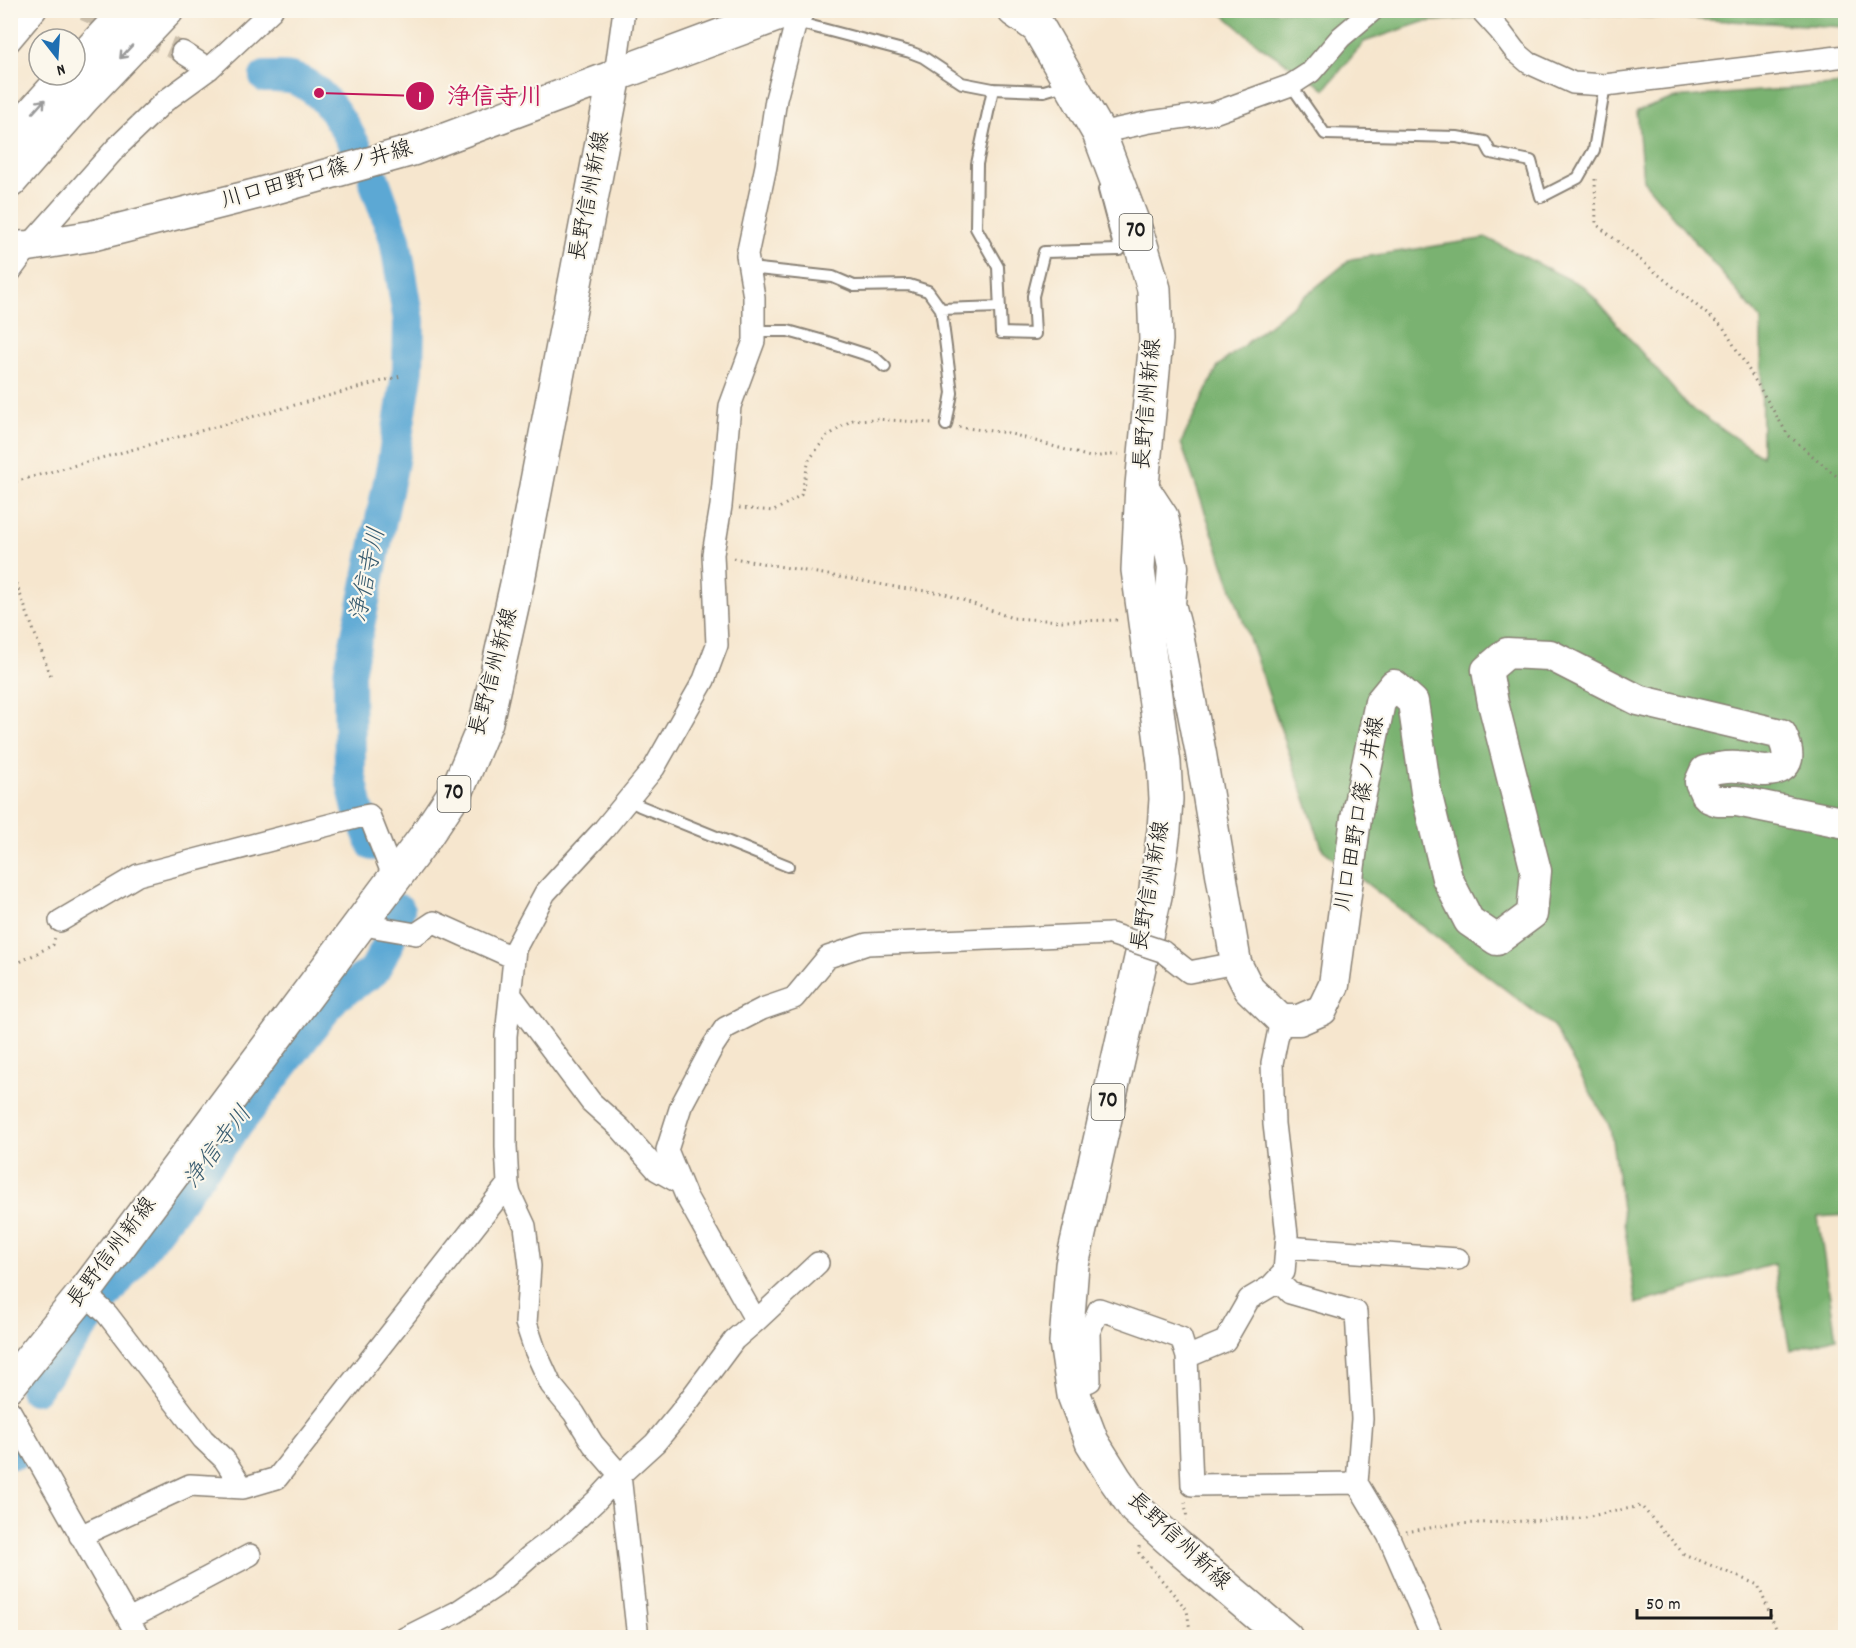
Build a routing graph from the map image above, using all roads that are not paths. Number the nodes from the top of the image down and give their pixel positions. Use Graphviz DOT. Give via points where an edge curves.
graph roads {
  1 [pos="36,10"];
  2 [pos="128,10"];
  3 [pos="168,10"];
  4 [pos="272,10"];
  5 [pos="624,10"];
  6 [pos="1373,10"];
  7 [pos="1481,10"];
  8 [pos="797,14"];
  9 [pos="1030,16"];
  10 [pos="10,41"];
  11 [pos="182,52"];
  12 [pos="87,54"];
  13 [pos="1845,56"];
  14 [pos="209,69"];
  15 [pos="615,75"];
  16 [pos="1071,83"];
  17 [pos="1605,85"];
  18 [pos="1291,86"];
  19 [pos="56,87"];
  20 [pos="993,89"];
  21 [pos="1099,133"];
  22 [pos="10,138"];
  23 [pos="1115,174"];
  24 [pos="10,181"];
  25 [pos="20,246"];
  26 [pos="749,268"];
  27 [pos="10,273"];
  28 [pos="1000,308"];
  29 [pos="941,309"];
  30 [pos="754,331"];
  31 [pos="885,367"];
  32 [pos="946,425"];
  33 [pos="1142,485"];
  34 [pos="628,800"];
  35 [pos="1845,823"];
  36 [pos="788,866"];
  37 [pos="394,878"];
  38 [pos="60,921"];
  39 [pos="369,923"];
  40 [pos="514,958"];
  41 [pos="1236,963"];
  42 [pos="511,995"];
  43 [pos="1281,1020"];
  44 [pos="680,1183"];
  45 [pos="508,1184"];
  46 [pos="1286,1246"];
  47 [pos="1458,1259"];
  48 [pos="818,1263"];
  49 [pos="1276,1280"];
  50 [pos="95,1304"];
  51 [pos="756,1321"];
  52 [pos="1187,1358"];
  53 [pos="10,1384"];
  54 [pos="1073,1388"];
  55 [pos="10,1411"];
  56 [pos="620,1475"];
  57 [pos="1357,1483"];
  58 [pos="243,1488"];
  59 [pos="80,1536"];
  60 [pos="250,1555"];
  61 [pos="134,1628"];
  62 [pos="405,1638"];
  63 [pos="638,1638"];
  64 [pos="1286,1638"];
  65 [pos="1433,1638"];
  1 -- 10 [label="street"];
  2 -- 12 [label="main road"];
  3 -- 24 [label="main road, one-way"];
  4 -- 14 [label="street"];
  5 -- 15 [label="street"];
  6 -- 18 [label="street" via="1341,37 1311,72"];
  7 -- 17 [label="street" via="1529,63 1573,83"];
  8 -- 15 [label="main road"];
  8 -- 20 [label="lane" via="923,57 962,83"];
  8 -- 26 [label="street" via="776,99 747,255"];
  9 -- 16 [label="main road, 長野信州新線 / 70"];
  11 -- 14 [label="street"];
  13 -- 17 [label="street"];
  14 -- 25 [label="street" via="165,101"];
  15 -- 25 [label="main road, 川口田野口篠ノ井線" via="414,150 102,233"];
  15 -- 37 [label="main road, 長野信州新線 / 70" via="519,576 486,722 458,788"];
  16 -- 20 [label="lane" via="1044,92"];
  16 -- 21 [label="main road, 長野信州新線 / 70"];
  17 -- 18 [label="lane" via="1594,150 1578,178 1541,197 1531,161 1491,153 1485,142 1457,137 1325,134"];
  18 -- 21 [label="street" via="1214,113"];
  22 -- 19 [label="main road, one-way"];
  20 -- 28 [label="lane" via="977,164 976,228 998,267"];
  21 -- 23 [label="main road, 長野信州新線 / 70"];
  23 -- 28 [label="lane" via="1103,186 1120,250 1044,252 1033,296 1035,334 1001,333"];
  23 -- 33 [label="main road, 長野信州新線 / 70" via="1154,289 1156,340"];
  25 -- 27 [label="street"];
  26 -- 29 [label="lane" via="833,277 854,286 909,285 928,291"];
  26 -- 30 [label="street"];
  28 -- 29 [label="lane"];
  29 -- 32 [label="lane" via="952,393"];
  30 -- 31 [label="lane" via="788,332 824,341 874,357"];
  30 -- 34 [label="street" via="754,341 730,406 713,554 717,645 704,680 671,739"];
  33 -- 41 [label="main road" via="1162,517 1173,567 1170,604 1201,754"];
  33 -- 54 [label="main road, 長野信州新線 / 70" via="1138,570 1164,763 1164,830 1155,896 1072,1265 1066,1342"];
  34 -- 36 [label="lane"];
  34 -- 40 [label="street" via="545,893"];
  35 -- 43 [label="main road, 川口田野口篠ノ井線" via="1737,801 1718,801 1705,793 1700,782 1705,771 1739,767 1768,771 1784,765 1789,755 1781,734 1638,700 1551,656 1507,653 1487,670 1536,871 1532,914 1497,940 1469,921 1447,878 1426,792 1413,702 1394,685 1380,702 1356,818 1334,985 1322,1010 1299,1020"];
  37 -- 38 [label="street" via="369,815 138,874"];
  37 -- 39 [label="main road, 長野信州新線 / 70"];
  39 -- 40 [label="street" via="417,934 434,922"];
  39 -- 50 [label="main road, 長野信州新線 / 70"];
  40 -- 42 [label="street"];
  41 -- 43 [label="main road" via="1249,989"];
  41 -- 44 [label="street, bridge" via="1189,972 1162,951 1111,934 867,944 828,957 794,998 762,1009 725,1029 712,1046 681,1106 667,1150"];
  42 -- 44 [label="street" via="591,1102 657,1170"];
  42 -- 45 [label="street" via="505,1092"];
  43 -- 46 [label="street" via="1272,1063"];
  44 -- 51 [label="street"];
  45 -- 56 [label="street" via="525,1226 530,1266 526,1323 535,1350 551,1384"];
  45 -- 58 [label="street" via="278,1478"];
  46 -- 47 [label="street"];
  46 -- 49 [label="street" via="1284,1272"];
  48 -- 51 [label="street"];
  49 -- 52 [label="street" via="1249,1299 1225,1341"];
  49 -- 57 [label="street" via="1290,1293 1356,1312 1362,1419"];
  50 -- 53 [label="main road, 長野信州新線 / 70"];
  50 -- 58 [label="street" via="203,1439 224,1459"];
  51 -- 56 [label="street" via="734,1340 655,1443"];
  52 -- 54 [label="street" via="1182,1338 1099,1309 1089,1332 1089,1381"];
  52 -- 57 [label="street" via="1192,1485"];
  54 -- 64 [label="main road, 長野信州新線 / 70" via="1092,1442 1136,1509"];
  55 -- 59 [label="street"];
  56 -- 62 [label="street" via="566,1530 496,1586 457,1612"];
  56 -- 63 [label="street"];
  57 -- 65 [label="street" via="1388,1535"];
  58 -- 59 [label="street" via="190,1485"];
  59 -- 61 [label="street"];
  60 -- 61 [label="street"];
}
